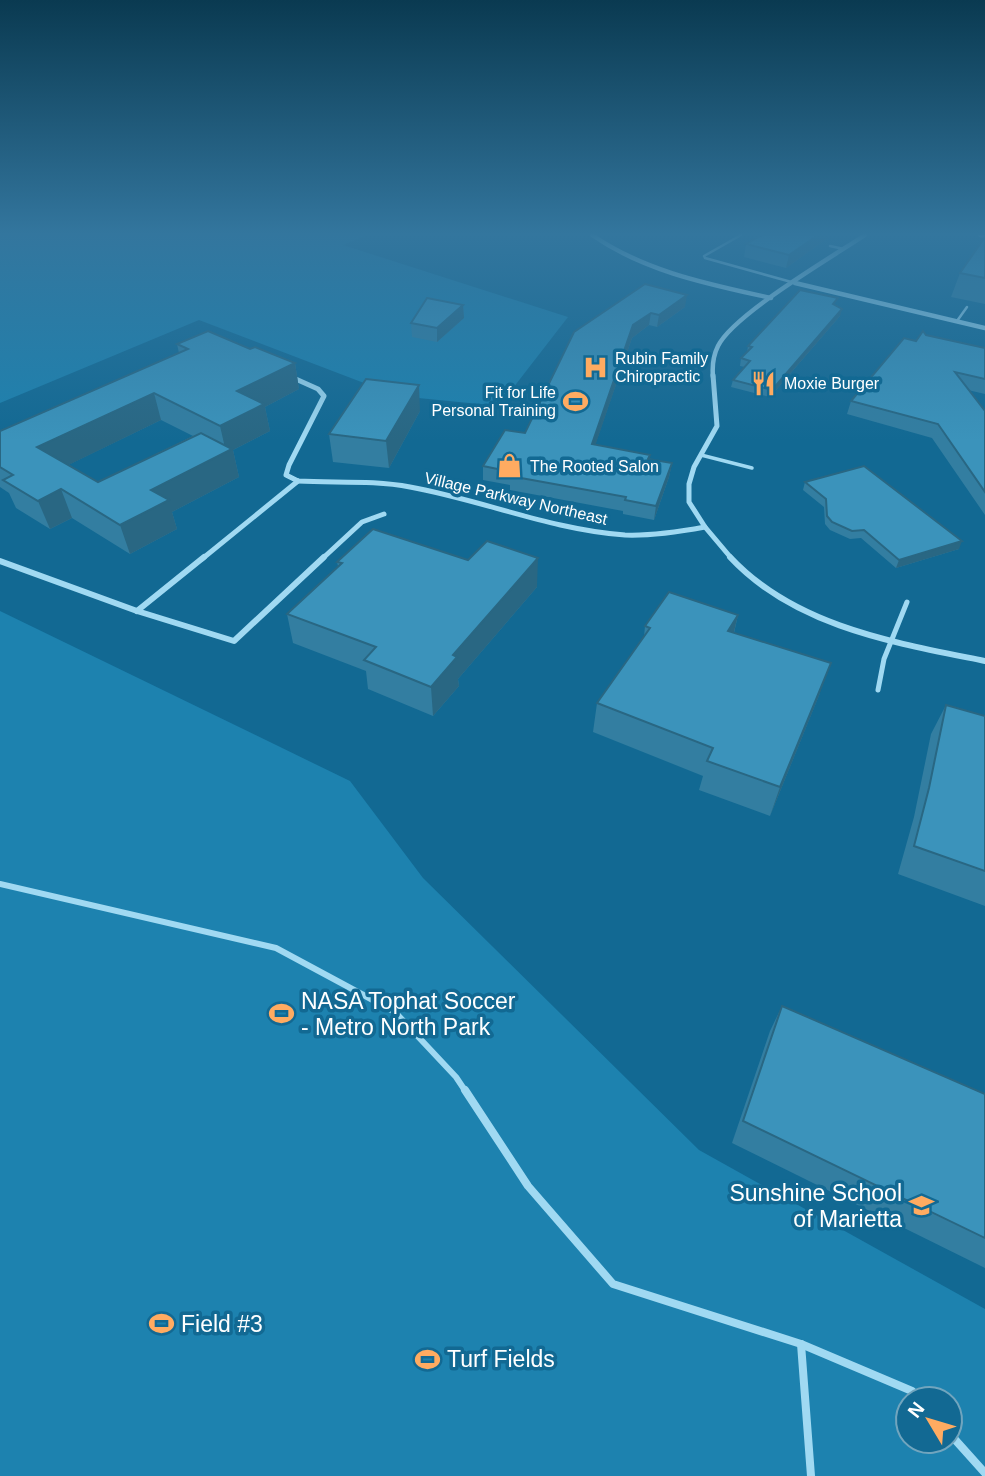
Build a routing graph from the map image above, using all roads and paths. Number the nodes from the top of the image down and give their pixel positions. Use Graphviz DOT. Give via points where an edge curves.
graph roads {
  1 [pos="763,304"];
  2 [pos="884,304"];
  3 [pos="967,307"];
  4 [pos="957,321"];
  5 [pos="985,328"];
  6 [pos="284,374"];
  7 [pos="701,455"];
  8 [pos="752,468"];
  9 [pos="298,481"];
  10 [pos="384,514"];
  11 [pos="705,527"];
  12 [pos="0,561"];
  13 [pos="906,602"];
  14 [pos="137,611"];
  15 [pos="891,643"];
  16 [pos="985,661"];
  17 [pos="878,690"];
  18 [pos="0,884"];
  19 [pos="801,1344"];
  20 [pos="898,1385"];
  21 [pos="964,1450"];
  22 [pos="985,1474"];
  23 [pos="811,1476"];
  1 -- 7 [label="street" via="719,344 712,365 717,425"];
  2 -- 4 [label="street"];
  3 -- 4 [label="lane"];
  4 -- 5 [label="street"];
  6 -- 9 [label="street" via="324,396 286,474"];
  7 -- 8 [label="lane"];
  7 -- 11 [label="street" via="689,484 689,502"];
  9 -- 11 [label="street, Village Parkway Northeast" via="404,486 606,534 648,536"];
  9 -- 14 [label="street"];
  10 -- 14 [label="street" via="362,522 234,641"];
  11 -- 15 [label="street" via="740,569 773,594 821,620"];
  12 -- 14 [label="street"];
  13 -- 15 [label="lane"];
  15 -- 16 [label="street"];
  15 -- 17 [label="lane"];
  18 -- 19 [label="lane" via="276,948 395,1012 456,1077 528,1185 613,1284"];
  19 -- 20 [label="lane"];
  19 -- 23 [label="lane"];
  21 -- 22 [label="lane"];
}
